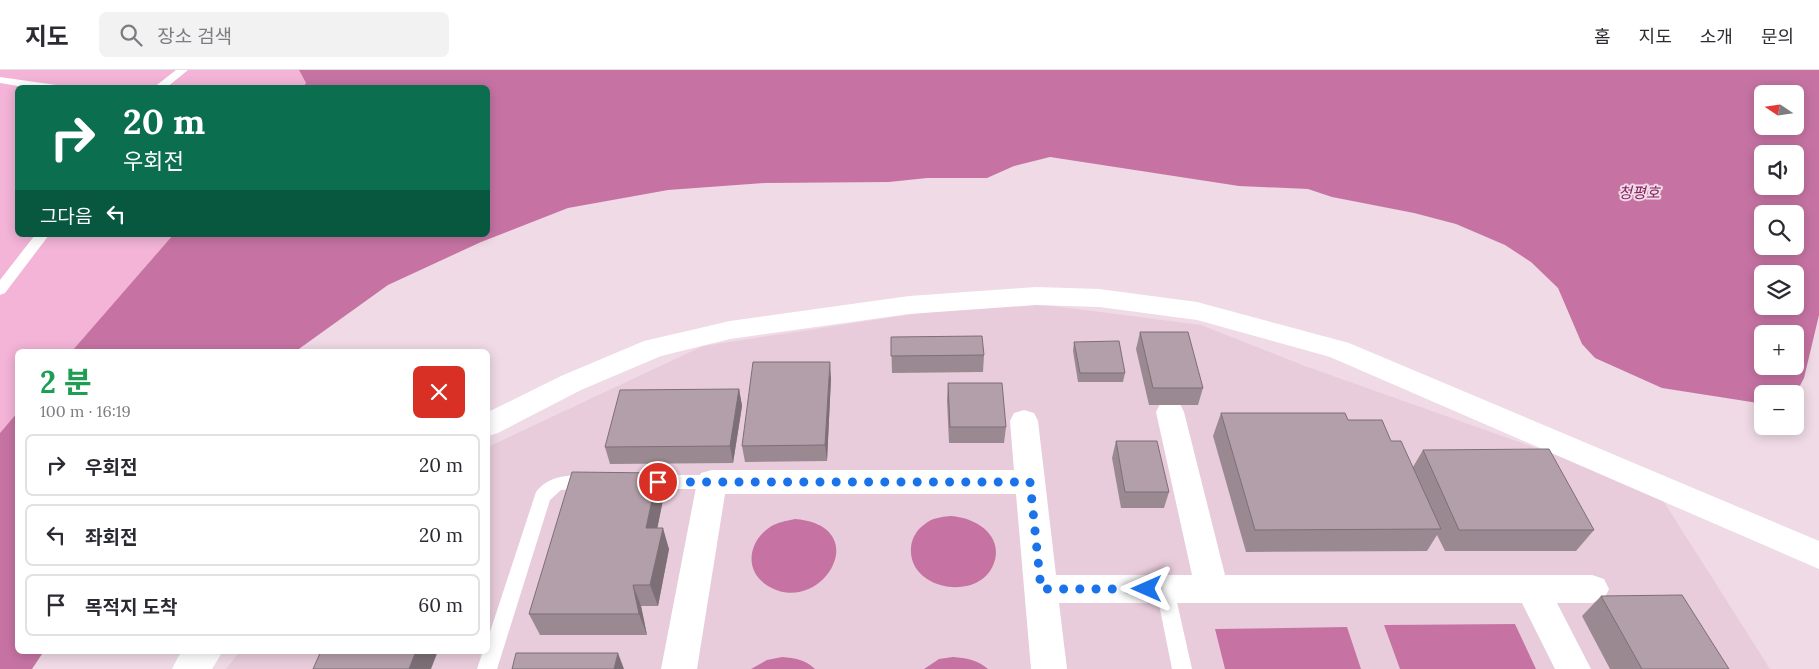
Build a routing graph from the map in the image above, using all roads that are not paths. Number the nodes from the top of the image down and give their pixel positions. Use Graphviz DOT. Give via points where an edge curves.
graph roads {
  1 [pos="184,70"];
  2 [pos="0,80"];
  3 [pos="35,85"];
  4 [pos="162,85"];
  5 [pos="40,237"];
  6 [pos="0,290"];
  7 [pos="1170,412"];
  8 [pos="1024,421"];
  9 [pos="490,424"];
  10 [pos="606,482"];
  11 [pos="625,482"];
  12 [pos="712,482"];
  13 [pos="1030,482"];
  14 [pos="1819,555"];
  15 [pos="1041,589"];
  16 [pos="1165,589"];
  17 [pos="1212,589"];
  18 [pos="1532,589"];
  19 [pos="1592,589"];
  20 [pos="203,654"];
  21 [pos="190,669"];
  22 [pos="487,669"];
  23 [pos="679,669"];
  24 [pos="1049,669"];
  25 [pos="1182,669"];
  26 [pos="1573,669"];
  1 -- 4 [label="lane"];
  2 -- 3 [label="lane"];
  5 -- 6 [label="lane"];
  7 -- 17 [label="street"];
  8 -- 13 [label="street"];
  9 -- 14 [label="street" via="572,383 654,348 730,330 909,305 1036,296 1099,298 1197,311 1339,350"];
  10 -- 22 [label="lane" via="567,482 546,490"];
  11 -- 12 [label="lane"];
  12 -- 13 [label="street"];
  12 -- 23 [label="street"];
  13 -- 15 [label="street"];
  15 -- 16 [label="street"];
  15 -- 24 [label="street"];
  16 -- 17 [label="street"];
  16 -- 25 [label="lane"];
  17 -- 18 [label="street"];
  18 -- 19 [label="street"];
  18 -- 26 [label="street"];
  20 -- 21 [label="street"];
}
